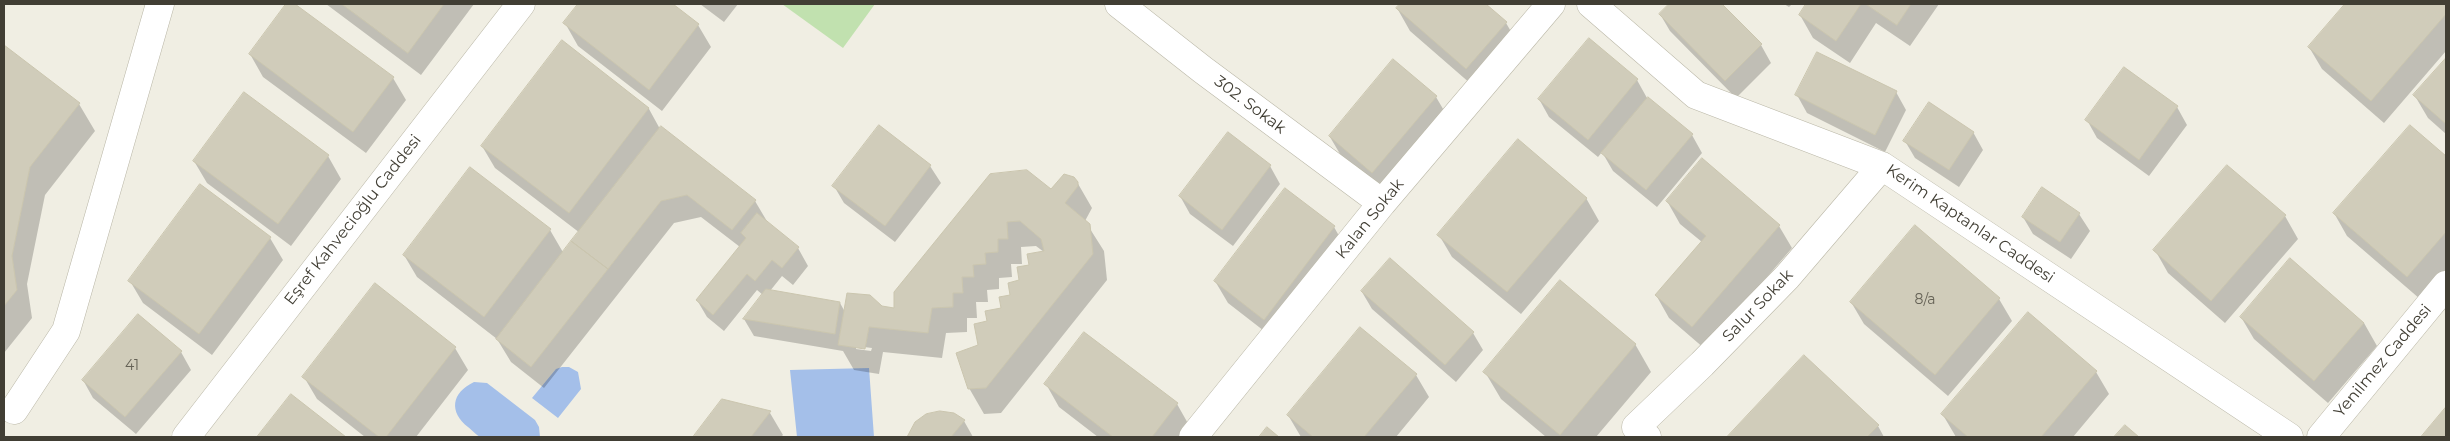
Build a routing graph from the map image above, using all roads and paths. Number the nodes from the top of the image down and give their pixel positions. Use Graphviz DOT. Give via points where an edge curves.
graph roads {
  1 [pos="160,4"];
  2 [pos="521,4"];
  3 [pos="1119,4"];
  4 [pos="1551,4"];
  5 [pos="1591,4"];
  6 [pos="1882,166"];
  7 [pos="1382,203"];
  8 [pos="2446,285"];
  9 [pos="14,410"];
  10 [pos="186,437"];
  11 [pos="1193,437"];
  12 [pos="1647,437"];
  13 [pos="2289,437"];
  14 [pos="2321,437"];
  1 -- 9 [label="street" via="66,331"];
  2 -- 10 [label="street, Eşref Kahvecioğlu Caddesi"];
  3 -- 7 [label="street, 302. Sokak"];
  4 -- 7 [label="street, Kalan Sokak"];
  5 -- 6 [label="street, Kerim Kaptanlar Caddesi" via="1696,96"];
  6 -- 12 [label="street, Salur Sokak" via="1787,277 1636,427"];
  6 -- 13 [label="street, Kerim Kaptanlar Caddesi"];
  7 -- 11 [label="street, Kalan Sokak"];
  8 -- 14 [label="street, Yenilmez Caddesi"];
}
